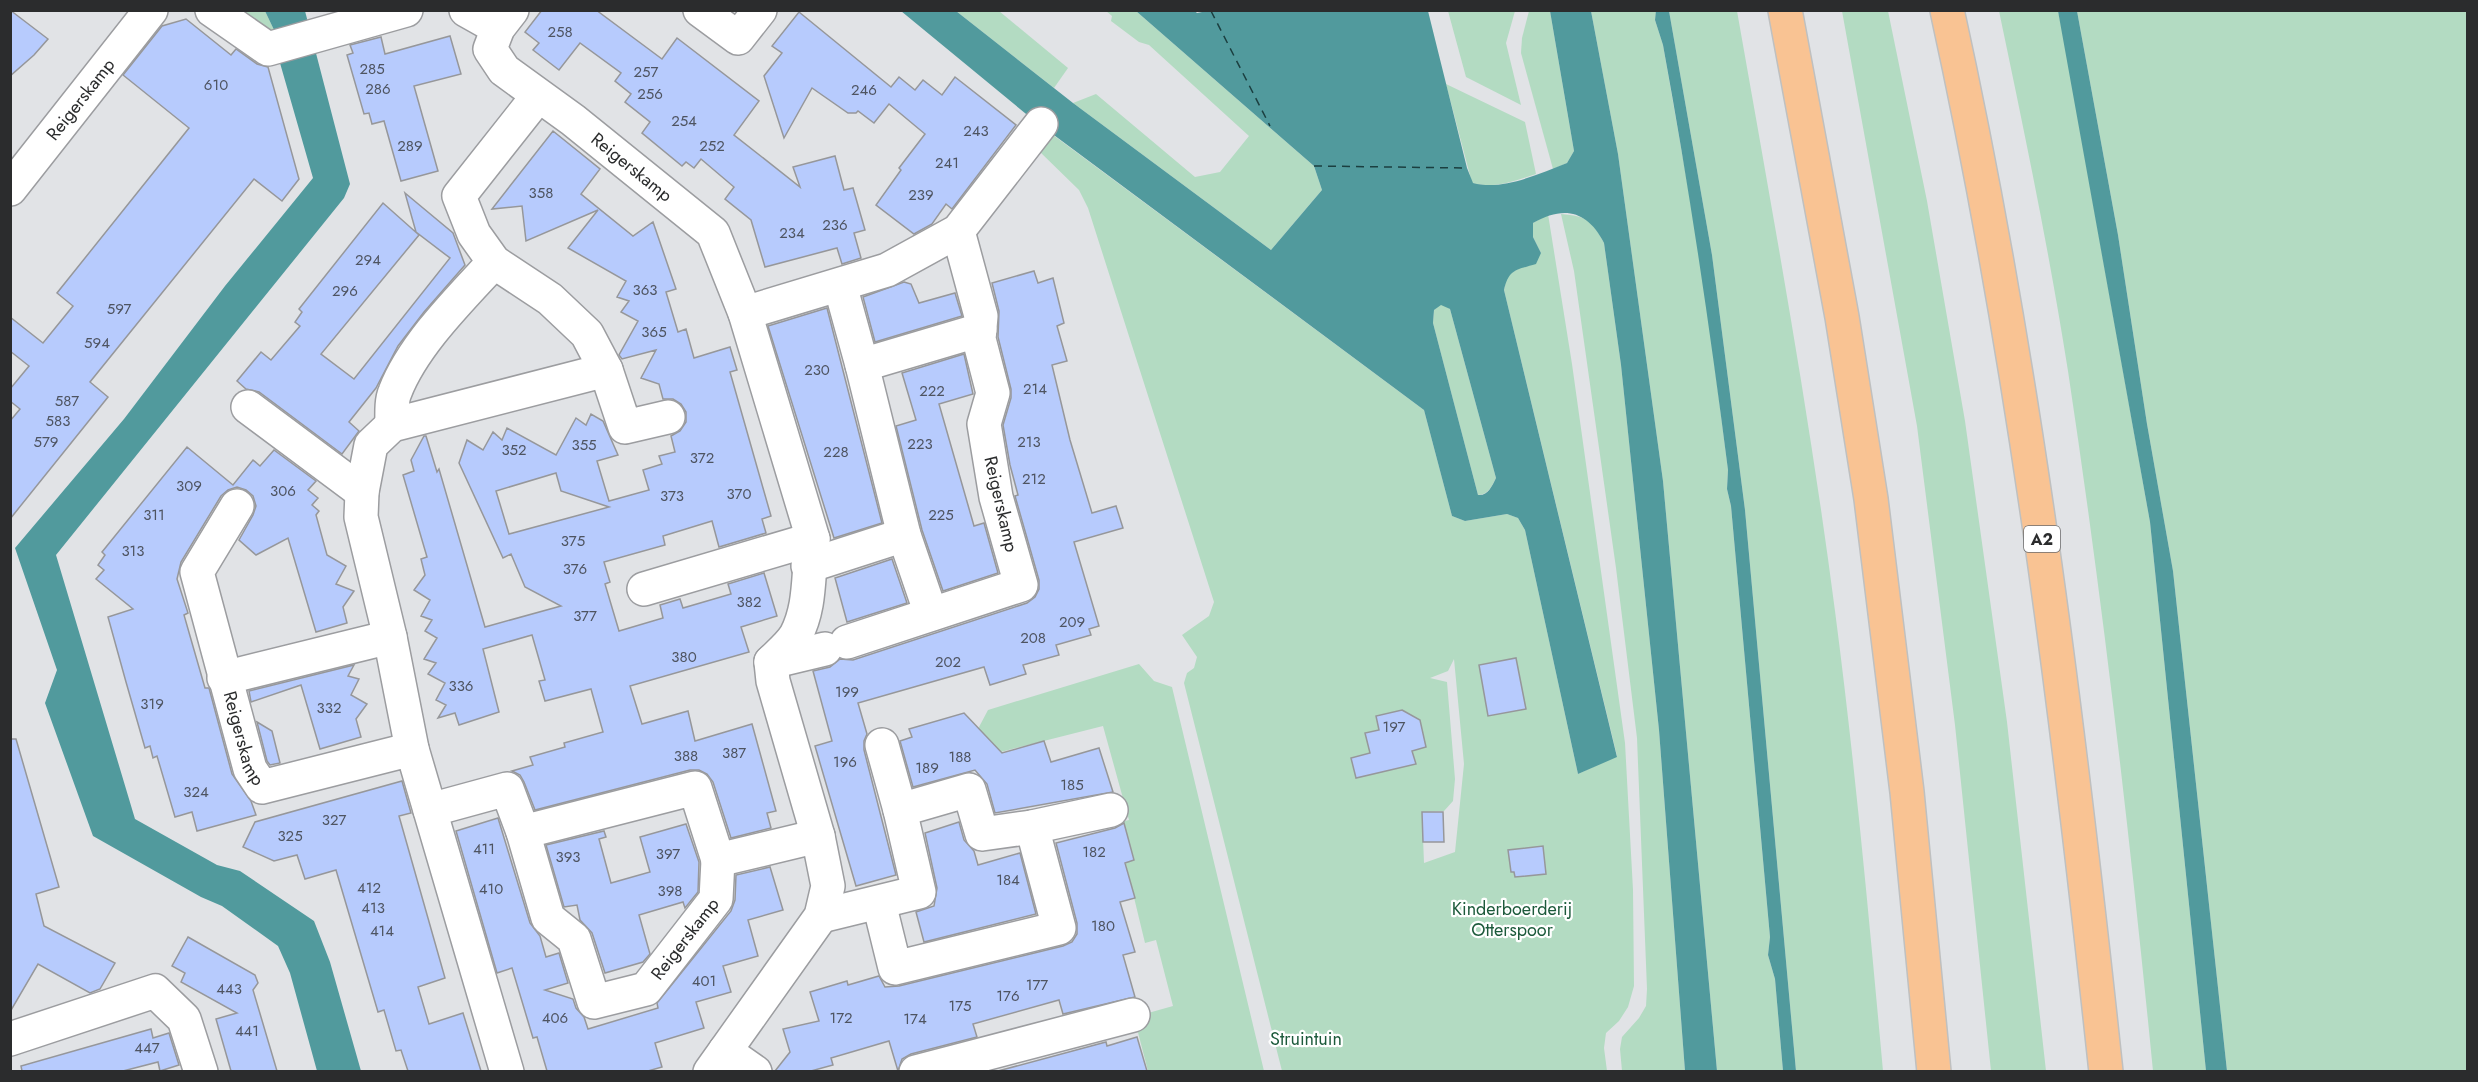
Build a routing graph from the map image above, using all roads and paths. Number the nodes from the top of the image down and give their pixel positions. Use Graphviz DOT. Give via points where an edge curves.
graph roads {
  1 [pos="151,10"];
  2 [pos="212,10"];
  3 [pos="406,10"];
  4 [pos="466,10"];
  5 [pos="700,10"];
  6 [pos="759,10"];
  7 [pos="1785,10"];
  8 [pos="1947,10"];
  9 [pos="505,19"];
  10 [pos="538,96"];
  11 [pos="1041,124"];
  12 [pos="10,189"];
  13 [pos="958,231"];
  14 [pos="494,262"];
  15 [pos="840,285"];
  16 [pos="745,313"];
  17 [pos="980,330"];
  18 [pos="862,366"];
  19 [pos="606,370"];
  20 [pos="248,407"];
  21 [pos="668,417"];
  22 [pos="392,425"];
  23 [pos="362,492"];
  24 [pos="237,506"];
  25 [pos="904,535"];
  26 [pos="811,553"];
  27 [pos="644,589"];
  28 [pos="931,615"];
  29 [pos="390,637"];
  30 [pos="771,662"];
  31 [pos="224,678"];
  32 [pos="882,745"];
  33 [pos="412,749"];
  34 [pos="430,810"];
  35 [pos="900,810"];
  36 [pos="1111,810"];
  37 [pos="1032,827"];
  38 [pos="523,832"];
  39 [pos="818,836"];
  40 [pos="718,860"];
  41 [pos="879,903"];
  42 [pos="821,916"];
  43 [pos="1133,1015"];
  44 [pos="10,1039"];
  45 [pos="718,1061"];
  46 [pos="201,1071"];
  47 [pos="507,1071"];
  48 [pos="755,1071"];
  49 [pos="916,1071"];
  50 [pos="1934,1071"];
  51 [pos="2106,1071"];
  1 -- 12 [label="street, Reigerskamp"];
  2 -- 3 [label="street" via="268,49"];
  4 -- 9 [label="street, Reigerskamp"];
  5 -- 6 [label="street" via="738,38"];
  7 -- 50 [label="highway" via="1842,317 1872,511 1907,792"];
  8 -- 51 [label="highway, A2" via="2001,280 2049,584"];
  9 -- 10 [label="street, Reigerskamp" via="490,49 504,70"];
  10 -- 14 [label="street" via="459,196 474,234"];
  10 -- 16 [label="street, Reigerskamp" via="713,233"];
  11 -- 13 [label="street"];
  13 -- 15 [label="street" via="887,270"];
  13 -- 17 [label="street, Reigerskamp" via="981,316"];
  14 -- 19 [label="street" via="550,300 587,334"];
  14 -- 22 [label="street" via="442,318 411,362 394,394"];
  15 -- 16 [label="street"];
  15 -- 18 [label="street"];
  16 -- 26 [label="street, Reigerskamp"];
  17 -- 18 [label="street"];
  17 -- 28 [label="street, Reigerskamp" via="993,393 984,424 996,497 1021,585"];
  18 -- 25 [label="street"];
  19 -- 21 [label="street" via="625,427"];
  19 -- 22 [label="street"];
  20 -- 23 [label="street"];
  22 -- 23 [label="street" via="371,445"];
  23 -- 29 [label="street" via="361,517"];
  24 -- 31 [label="street, Reigerskamp" via="197,572"];
  25 -- 26 [label="street"];
  25 -- 28 [label="street"];
  26 -- 27 [label="street"];
  26 -- 30 [label="street, Reigerskamp" via="806,611 795,637"];
  28 -- 30 [label="street, Reigerskamp"];
  29 -- 31 [label="street, Reigerskamp"];
  29 -- 33 [label="street"];
  30 -- 39 [label="street" via="773,681"];
  31 -- 33 [label="street, Reigerskamp" via="250,769 262,787"];
  32 -- 35 [label="street"];
  33 -- 34 [label="street"];
  34 -- 38 [label="street, Reigerskamp" via="507,789"];
  34 -- 47 [label="street"];
  35 -- 37 [label="street" via="969,790 982,834"];
  35 -- 41 [label="street" via="919,892"];
  36 -- 37 [label="street"];
  37 -- 41 [label="street" via="1059,928 895,968"];
  38 -- 40 [label="street, Reigerskamp" via="695,788"];
  38 -- 40 [label="street, Reigerskamp" via="548,918 574,939 594,1002 646,989 716,899"];
  39 -- 40 [label="street"];
  39 -- 42 [label="street" via="828,886"];
  41 -- 42 [label="street"];
  42 -- 45 [label="street"];
  43 -- 49 [label="street"];
  44 -- 46 [label="street" via="155,991 184,1019"];
  45 -- 48 [label="street"];
}
